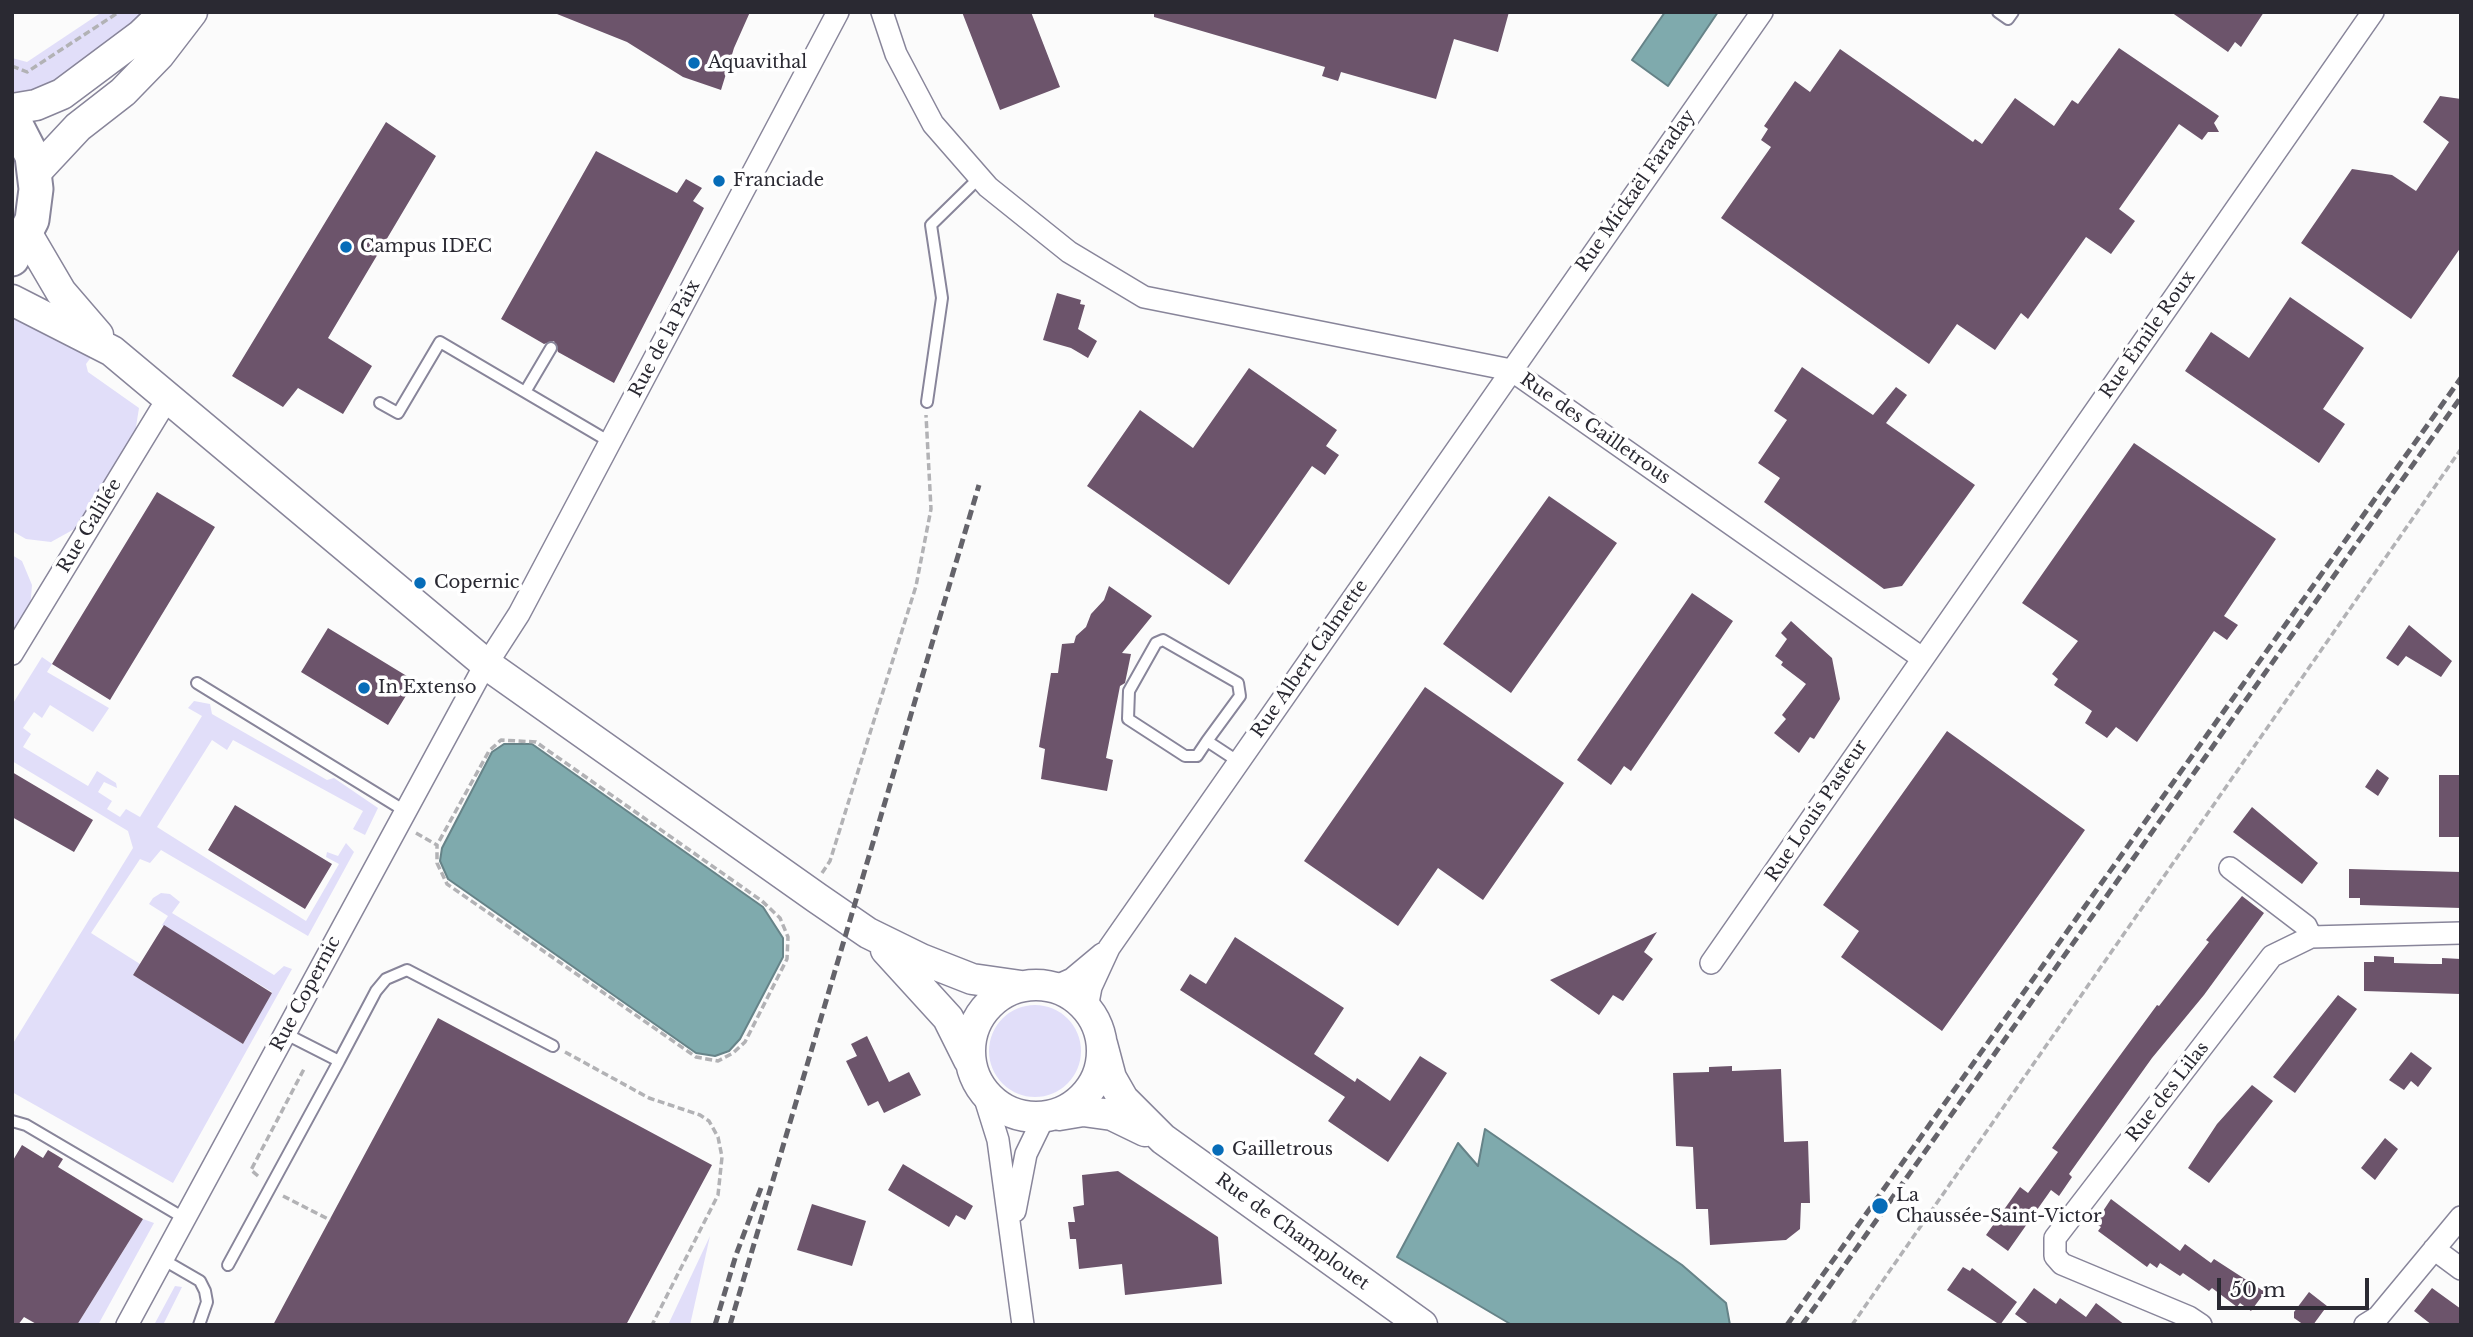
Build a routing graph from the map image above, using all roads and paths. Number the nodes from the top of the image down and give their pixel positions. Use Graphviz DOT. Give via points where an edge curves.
graph roads {
  1 [pos="119,12"];
  2 [pos="165,12"];
  3 [pos="192,12"];
  4 [pos="838,12"];
  5 [pos="882,12"];
  6 [pos="1762,12"];
  7 [pos="1998,12"];
  8 [pos="2013,12"];
  9 [pos="2373,12"];
  10 [pos="12,66"];
  11 [pos="12,109"];
  12 [pos="12,117"];
  13 [pos="35,173"];
  14 [pos="979,178"];
  15 [pos="20,247"];
  16 [pos="12,300"];
  17 [pos="551,348"];
  18 [pos="112,351"];
  19 [pos="1511,370"];
  20 [pos="525,392"];
  21 [pos="171,398"];
  22 [pos="927,402"];
  23 [pos="380,403"];
  24 [pos="610,442"];
  25 [pos="2461,449"];
  26 [pos="12,654"];
  27 [pos="1922,658"];
  28 [pos="486,664"];
  29 [pos="197,683"];
  30 [pos="1207,741"];
  31 [pos="1239,762"];
  32 [pos="402,817"];
  33 [pos="437,845"];
  34 [pos="2236,873"];
  35 [pos="809,892"];
  36 [pos="868,933"];
  37 [pos="2461,933"];
  38 [pos="2311,936"];
  39 [pos="1109,948"];
  40 [pos="1711,963"];
  41 [pos="1021,986"];
  42 [pos="1054,987"];
  43 [pos="1087,1008"];
  44 [pos="284,1033"];
  45 [pos="1102,1044"];
  46 [pos="553,1046"];
  47 [pos="339,1061"];
  48 [pos="970,1061"];
  49 [pos="304,1069"];
  50 [pos="983,1092"];
  51 [pos="1048,1116"];
  52 [pos="12,1121"];
  53 [pos="1163,1139"];
  54 [pos="256,1181"];
  55 [pos="275,1192"];
  56 [pos="2461,1217"];
  57 [pos="184,1218"];
  58 [pos="330,1220"];
  59 [pos="1012,1230"];
  60 [pos="2434,1249"];
  61 [pos="162,1259"];
  62 [pos="228,1265"];
  63 [pos="2461,1269"];
  64 [pos="127,1325"];
  65 [pos="199,1325"];
  66 [pos="652,1325"];
  67 [pos="1023,1325"];
  68 [pos="1422,1325"];
  69 [pos="1852,1325"];
  70 [pos="2200,1325"];
  71 [pos="2365,1325"];
  1 -- 10 [label="path" via="27,72"];
  2 -- 11 [label="street" via="62,94"];
  3 -- 13 [label="street" via="123,92 78,127"];
  4 -- 24 [label="street, Rue de la Paix"];
  5 -- 14 [label="street, Rue des Gailletrous" via="919,101"];
  6 -- 19 [label="street, Rue Mickaël Faraday"];
  7 -- 8 [label="lane" via="2008,19"];
  9 -- 27 [label="street, Rue Émile Roux"];
  12 -- 13 [label="main road" via="26,140"];
  13 -- 15 [label="main road" via="35,205"];
  14 -- 19 [label="street, Rue des Gailletrous" via="1069,252 1144,297"];
  14 -- 22 [label="lane" via="931,225 942,298"];
  15 -- 18 [label="street"];
  16 -- 18 [label="street"];
  17 -- 20 [label="lane"];
  18 -- 21 [label="street"];
  19 -- 27 [label="street, Rue des Gailletrous"];
  19 -- 31 [label="street, Rue Albert Calmette"];
  20 -- 23 [label="lane" via="440,342 398,413"];
  20 -- 24 [label="lane"];
  21 -- 26 [label="street, Rue Galilée"];
  21 -- 28 [label="street"];
  22 -- 35 [label="path" via="924,434 931,509 916,586 830,861"];
  24 -- 28 [label="street, Rue de la Paix" via="519,614"];
  25 -- 69 [label="path"];
  27 -- 40 [label="street, Rue Louis Pasteur"];
  28 -- 32 [label="street, Rue Copernic"];
  28 -- 35 [label="street"];
  29 -- 32 [label="lane"];
  30 -- 30 [label="lane" via="1240,696 1238,683 1163,640 1156,643 1129,691 1128,719 1185,756 1197,756"];
  30 -- 31 [label="lane"];
  31 -- 39 [label="street, Rue Albert Calmette"];
  32 -- 33 [label="path"];
  32 -- 44 [label="street, Rue Copernic"];
  33 -- 33 [label="path" via="437,863 447,884 696,1058 718,1061 745,1042 787,959 788,937 780,918 762,901 536,742 501,740 489,751"];
  34 -- 38 [label="street" via="2306,926"];
  35 -- 36 [label="street"];
  36 -- 41 [label="street" via="972,979"];
  36 -- 48 [label="street" via="948,1018"];
  37 -- 38 [label="street, Rue des Lilas"];
  38 -- 70 [label="street, Rue des Lilas" via="2272,956 2055,1238 2056,1256 2062,1264"];
  39 -- 42 [label="street, Rue Albert Calmette" via="1072,979"];
  39 -- 43 [label="street, Rue Albert Calmette"];
  41 -- 42 [label="street"];
  41 -- 48 [label="street" via="988,1005 975,1023"];
  42 -- 43 [label="street" via="1075,995"];
  43 -- 45 [label="street" via="1098,1025"];
  44 -- 47 [label="lane"];
  44 -- 57 [label="street, Rue Copernic"];
  45 -- 51 [label="street" via="1096,1080 1086,1095 1072,1107"];
  45 -- 53 [label="street, Rue de Champlouet" via="1111,1078 1123,1098"];
  46 -- 47 [label="lane" via="407,970 386,979 376,991"];
  46 -- 66 [label="path" via="649,1098 700,1115 718,1137 722,1157 719,1195"];
  47 -- 62 [label="lane"];
  48 -- 50 [label="street"];
  49 -- 54 [label="path" via="251,1170 259,1175"];
  50 -- 51 [label="street" via="1012,1113"];
  50 -- 59 [label="street" via="998,1140"];
  51 -- 53 [label="street, Rue de Champlouet" via="1083,1111 1112,1115"];
  51 -- 59 [label="street" via="1026,1154"];
  52 -- 57 [label="lane"];
  53 -- 68 [label="street, Rue de Champlouet"];
  55 -- 58 [label="path"];
  56 -- 60 [label="street"];
  57 -- 61 [label="street, Rue Copernic"];
  59 -- 67 [label="street"];
  60 -- 63 [label="street"];
  60 -- 71 [label="street" via="2378,1317"];
  61 -- 64 [label="street, Rue Copernic"];
  61 -- 65 [label="lane" via="200,1281 207,1302"];
}
